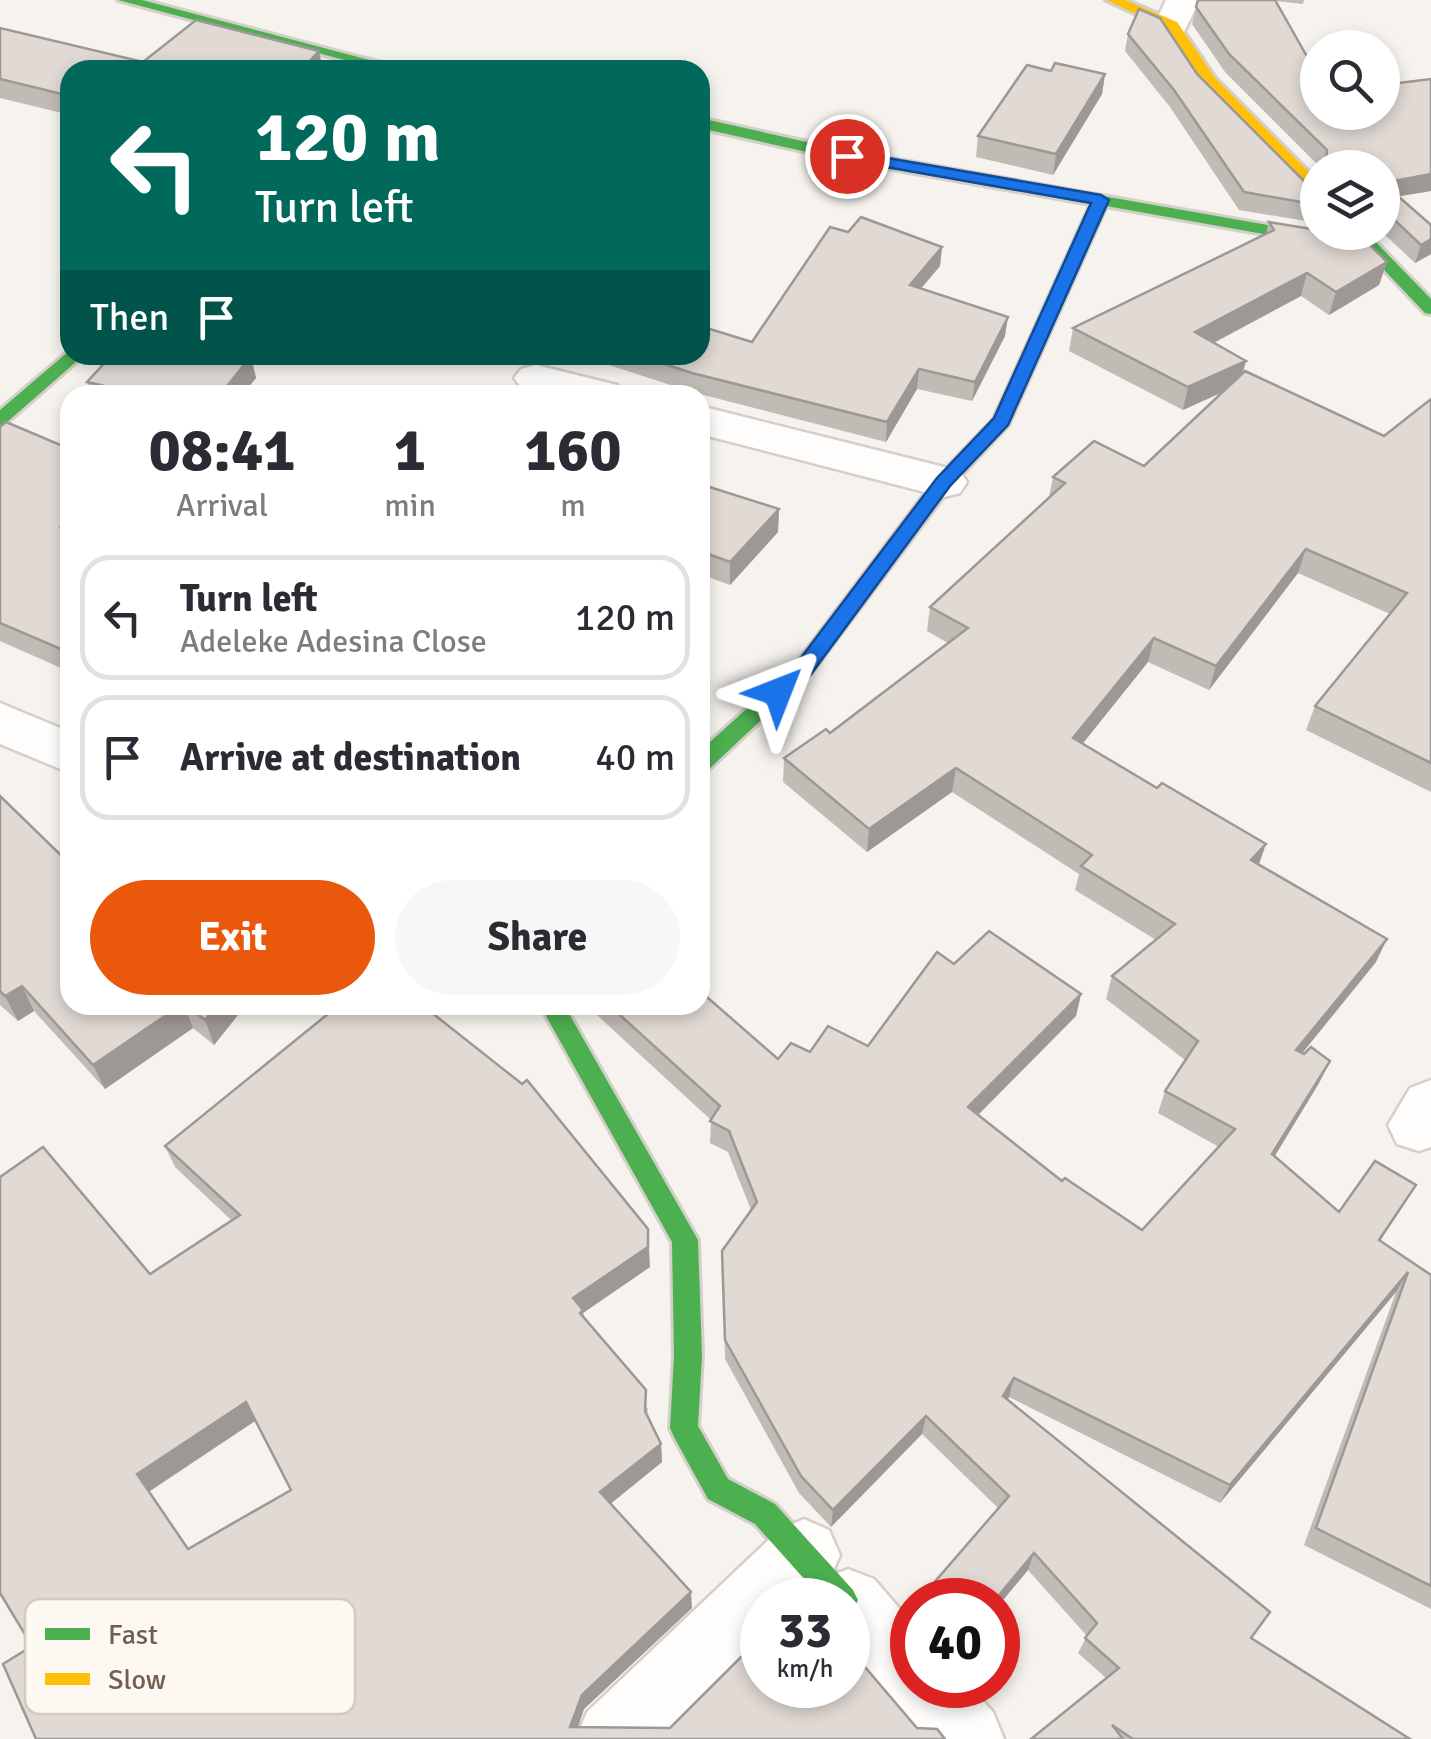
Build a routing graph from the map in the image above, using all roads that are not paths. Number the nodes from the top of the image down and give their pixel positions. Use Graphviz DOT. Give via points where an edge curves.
graph roads {
  1 [pos="125,0"];
  2 [pos="1113,0"];
  3 [pos="1178,13"];
  4 [pos="361,60"];
  5 [pos="710,125"];
  6 [pos="1300,173"];
  7 [pos="1101,200"];
  8 [pos="1300,234"];
  9 [pos="1373,250"];
  10 [pos="1431,309"];
  11 [pos="63,365"];
  12 [pos="536,378"];
  13 [pos="563,385"];
  14 [pos="0,419"];
  15 [pos="710,423"];
  16 [pos="944,482"];
  17 [pos="0,722"];
  18 [pos="60,749"];
  19 [pos="710,755"];
  20 [pos="558,1015"];
  21 [pos="823,1578"];
  22 [pos="870,1631"];
  23 [pos="740,1651"];
  24 [pos="890,1653"];
  25 [pos="938,1708"];
  26 [pos="614,1739"];
  27 [pos="966,1739"];
  1 -- 4 [label="street"];
  2 -- 3 [label="street"];
  3 -- 6 [label="street" via="1209,81"];
  5 -- 7 [label="street"];
  7 -- 8 [label="street"];
  7 -- 16 [label="street" via="1002,421"];
  9 -- 10 [label="street"];
  11 -- 14 [label="street"];
  12 -- 13 [label="street"];
  15 -- 16 [label="street"];
  16 -- 19 [label="street" via="804,668"];
  17 -- 18 [label="street"];
  20 -- 21 [label="street" via="685,1240 684,1428 718,1489 765,1514"];
  22 -- 24 [label="street"];
  23 -- 26 [label="street"];
  25 -- 27 [label="street"];
}
